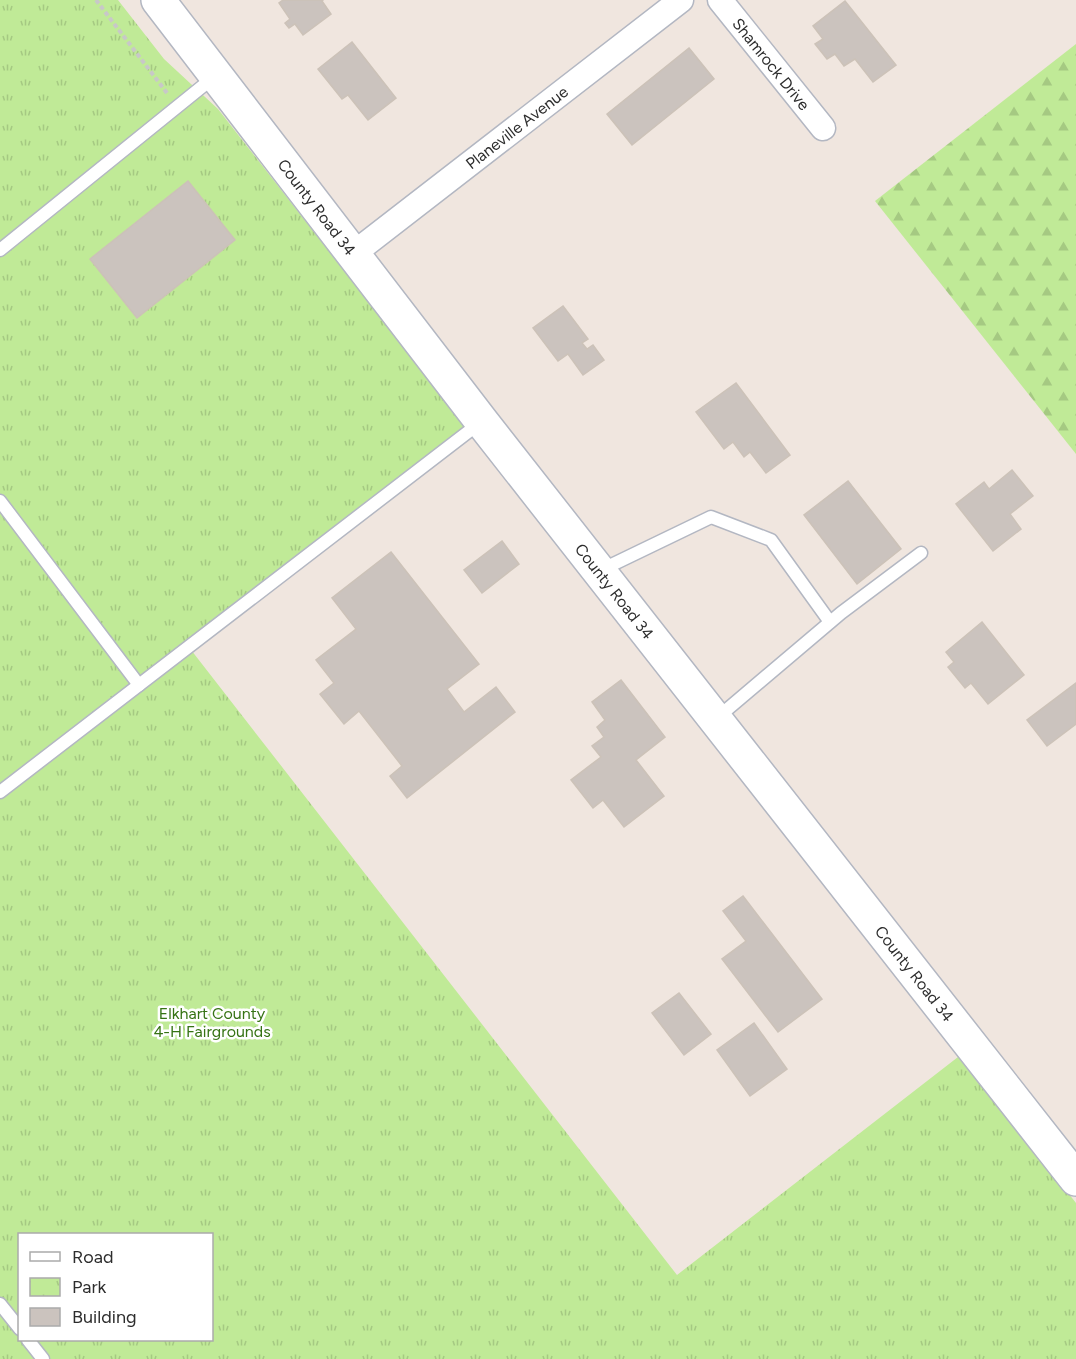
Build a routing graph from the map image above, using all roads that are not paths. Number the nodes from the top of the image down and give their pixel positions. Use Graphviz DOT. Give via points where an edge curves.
graph roads {
  1 [pos="158,0"];
  2 [pos="681,0"];
  3 [pos="720,0"];
  4 [pos="217,75"];
  5 [pos="823,128"];
  6 [pos="0,250"];
  7 [pos="353,254"];
  8 [pos="482,422"];
  9 [pos="0,501"];
  10 [pos="921,553"];
  11 [pos="599,571"];
  12 [pos="830,622"];
  13 [pos="139,685"];
  14 [pos="716,719"];
  15 [pos="0,792"];
  16 [pos="1076,1179"];
  17 [pos="0,1304"];
  18 [pos="18,1326"];
  19 [pos="29,1341"];
  20 [pos="43,1359"];
  1 -- 4 [label="street, County Road 34"];
  2 -- 7 [label="street, Planeville Avenue"];
  3 -- 5 [label="street, Shamrock Drive"];
  4 -- 6 [label="lane"];
  4 -- 7 [label="street, County Road 34"];
  7 -- 8 [label="street, County Road 34"];
  8 -- 11 [label="street, County Road 34"];
  8 -- 13 [label="lane"];
  9 -- 13 [label="lane"];
  10 -- 12 [label="lane"];
  11 -- 12 [label="lane" via="711,517 771,540"];
  11 -- 14 [label="street, County Road 34"];
  12 -- 14 [label="lane"];
  13 -- 15 [label="lane"];
  14 -- 16 [label="street, County Road 34"];
  17 -- 18 [label="lane"];
  19 -- 20 [label="lane"];
}
